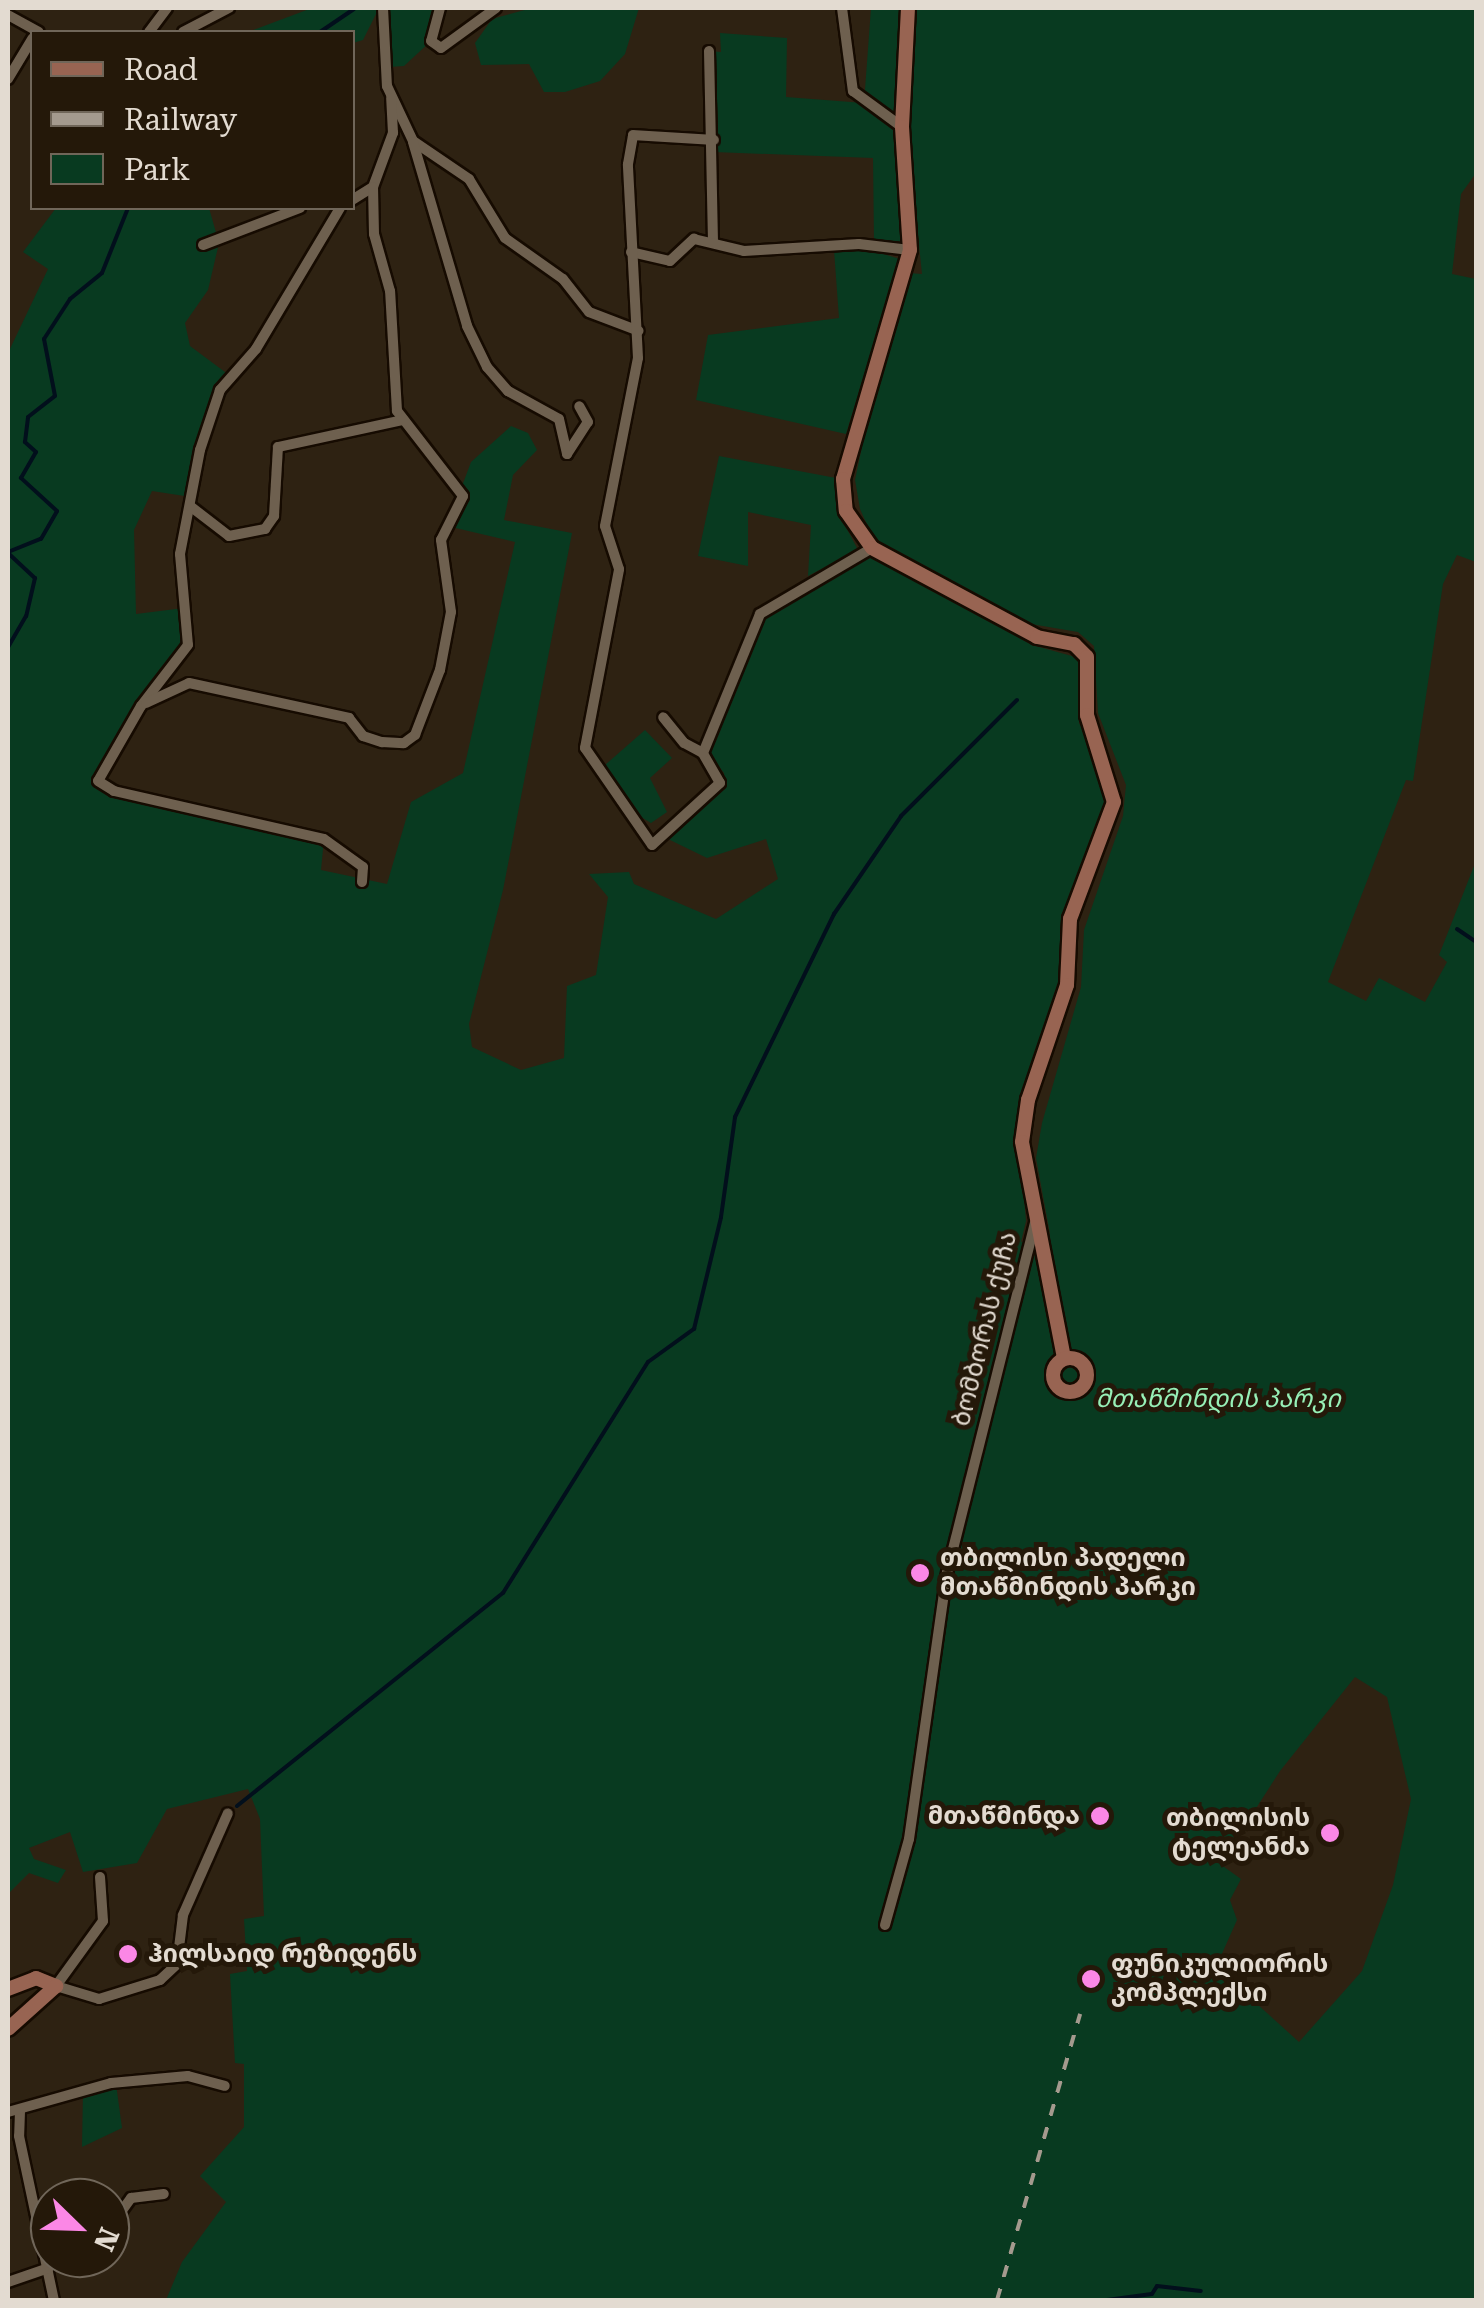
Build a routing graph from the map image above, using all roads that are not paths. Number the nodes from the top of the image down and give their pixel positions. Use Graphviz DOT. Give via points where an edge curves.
graph roads {
  1 [pos="167,8"];
  2 [pos="229,8"];
  3 [pos="384,8"];
  4 [pos="440,8"];
  5 [pos="496,8"];
  6 [pos="842,8"];
  7 [pos="908,8"];
  8 [pos="8,15"];
  9 [pos="35,30"];
  10 [pos="150,30"];
  11 [pos="186,30"];
  12 [pos="30,42"];
  13 [pos="709,51"];
  14 [pos="8,79"];
  15 [pos="392,98"];
  16 [pos="902,128"];
  17 [pos="714,140"];
  18 [pos="413,141"];
  19 [pos="373,188"];
  20 [pos="355,198"];
  21 [pos="295,210"];
  22 [pos="339,210"];
  23 [pos="713,240"];
  24 [pos="203,245"];
  25 [pos="910,250"];
  26 [pos="631,252"];
  27 [pos="639,330"];
  28 [pos="580,406"];
  29 [pos="403,420"];
  30 [pos="190,506"];
  31 [pos="872,548"];
  32 [pos="141,706"];
  33 [pos="663,717"];
  34 [pos="702,754"];
  35 [pos="362,882"];
  36 [pos="1036,1223"];
  37 [pos="1064,1359"];
  38 [pos="228,1813"];
  39 [pos="100,1878"];
  40 [pos="884,1925"];
  41 [pos="56,1986"];
  42 [pos="8,1989"];
  43 [pos="8,2029"];
  44 [pos="226,2086"];
  45 [pos="20,2111"];
  46 [pos="8,2112"];
  47 [pos="164,2194"];
  48 [pos="30,2195"];
  49 [pos="130,2199"];
  1 -- 10 [label="street"];
  2 -- 11 [label="street"];
  3 -- 15 [label="street" via="383,67"];
  4 -- 5 [label="street" via="430,41 441,48"];
  6 -- 16 [label="street" via="853,92"];
  7 -- 16 [label="street, ბომბორას ქუჩა"];
  8 -- 9 [label="street"];
  12 -- 14 [label="street"];
  13 -- 17 [label="street"];
  15 -- 18 [label="street" via="406,115"];
  15 -- 19 [label="street" via="393,134"];
  16 -- 25 [label="street, ბომბორას ქუჩა"];
  17 -- 23 [label="street"];
  17 -- 26 [label="street" via="633,134"];
  18 -- 27 [label="street" via="469,179 505,238 564,280 588,312"];
  18 -- 28 [label="street" via="467,326 486,367 508,392 559,419 566,454 589,418"];
  19 -- 20 [label="street"];
  19 -- 29 [label="street"];
  21 -- 24 [label="street"];
  22 -- 30 [label="street" via="256,349 220,390"];
  23 -- 25 [label="street" via="744,251 858,244"];
  23 -- 26 [label="street" via="691,240 670,260"];
  25 -- 31 [label="street, ბომბორას ქუჩა" via="843,479 846,511"];
  26 -- 27 [label="street"];
  27 -- 34 [label="street" via="605,526 619,569 586,748 650,846 719,788 719,774"];
  29 -- 30 [label="street" via="278,447 274,516 265,529 229,536"];
  29 -- 32 [label="street" via="424,453 462,486 441,540 450,612 440,670 411,740 367,739 349,718 190,682"];
  30 -- 32 [label="street" via="180,554 188,645"];
  31 -- 34 [label="street" via="760,614"];
  31 -- 36 [label="street, ბომბორას ქუჩა" via="1037,637 1074,644 1087,658 1087,716 1114,802 1070,919 1066,985 1023,1121"];
  32 -- 35 [label="street" via="98,781 324,839 362,867"];
  33 -- 34 [label="street"];
  36 -- 37 [label="street"];
  36 -- 40 [label="street, ბომბორას ქუჩა" via="947,1573 909,1839"];
  38 -- 41 [label="street" via="182,1915 178,1964 160,1980 99,1999"];
  39 -- 41 [label="street" via="103,1921"];
  41 -- 42 [label="street" via="36,1978"];
  41 -- 43 [label="street"];
  44 -- 45 [label="street" via="188,2076 111,2083"];
  45 -- 46 [label="street"];
  45 -- 48 [label="street"];
  47 -- 49 [label="street"];
}
